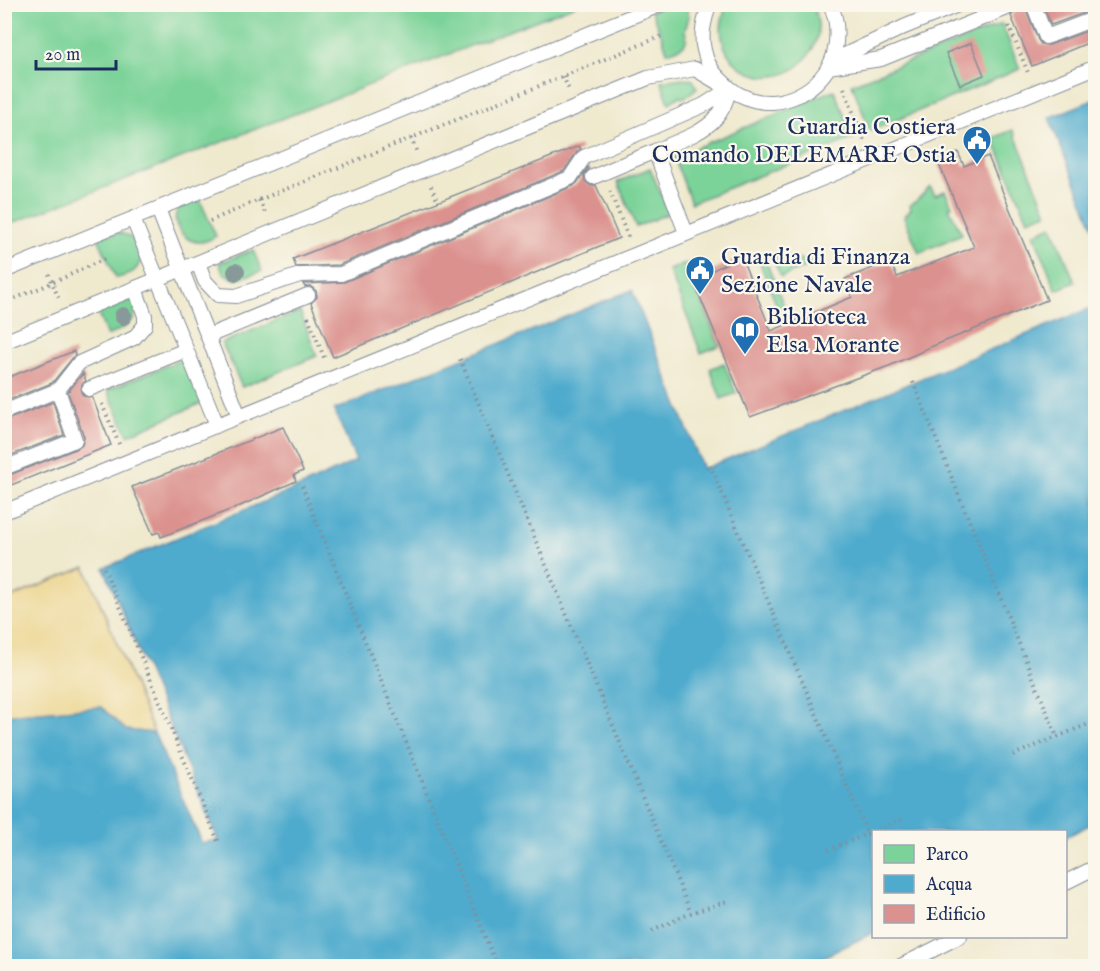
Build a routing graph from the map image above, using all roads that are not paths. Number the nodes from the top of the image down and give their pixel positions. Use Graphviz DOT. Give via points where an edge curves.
graph roads {
  1 [pos="662,4"];
  2 [pos="709,4"];
  3 [pos="960,4"];
  4 [pos="1033,4"];
  5 [pos="835,6"];
  6 [pos="1005,9"];
  7 [pos="1095,18"];
  8 [pos="830,64"];
  9 [pos="1095,67"];
  10 [pos="729,89"];
  11 [pos="656,151"];
  12 [pos="598,175"];
  13 [pos="158,209"];
  14 [pos="133,219"];
  15 [pos="686,233"];
  16 [pos="198,263"];
  17 [pos="182,269"];
  18 [pos="4,271"];
  19 [pos="158,279"];
  20 [pos="135,288"];
  21 [pos="304,297"];
  22 [pos="208,336"];
  23 [pos="4,342"];
  24 [pos="186,350"];
  25 [pos="92,388"];
  26 [pos="58,390"];
  27 [pos="4,412"];
  28 [pos="239,416"];
  29 [pos="217,425"];
  30 [pos="4,468"];
  31 [pos="4,512"];
  32 [pos="1095,867"];
  33 [pos="1067,881"];
  34 [pos="956,938"];
  35 [pos="901,966"];
  1 -- 13 [label="lane"];
  2 -- 10 [label="lane" via="703,27 704,50 713,72"];
  3 -- 8 [label="lane"];
  4 -- 7 [label="lane" via="1046,37"];
  5 -- 8 [label="lane" via="836,44"];
  6 -- 8 [label="lane" via="881,59"];
  8 -- 10 [label="lane" via="806,92 787,100 766,102"];
  9 -- 15 [label="lane"];
  10 -- 11 [label="lane" via="716,118 699,131"];
  10 -- 16 [label="lane" via="695,69 648,78"];
  10 -- 16 [label="lane" via="704,105 584,157 570,178 341,274 300,274 236,296 218,295 205,280"];
  11 -- 12 [label="lane"];
  11 -- 15 [label="lane"];
  13 -- 14 [label="lane"];
  13 -- 17 [label="lane"];
  14 -- 18 [label="lane"];
  14 -- 19 [label="lane"];
  15 -- 28 [label="lane"];
  16 -- 17 [label="lane"];
  17 -- 19 [label="lane"];
  17 -- 22 [label="lane"];
  19 -- 20 [label="lane"];
  19 -- 24 [label="lane"];
  20 -- 23 [label="lane"];
  20 -- 26 [label="lane" via="145,325 134,338 79,363"];
  21 -- 22 [label="lane"];
  22 -- 28 [label="lane"];
  24 -- 25 [label="lane"];
  24 -- 29 [label="lane"];
  26 -- 27 [label="lane"];
  26 -- 30 [label="lane" via="75,440"];
  28 -- 29 [label="lane"];
  29 -- 31 [label="lane"];
  32 -- 33 [label="lane"];
  34 -- 35 [label="lane"];
}
